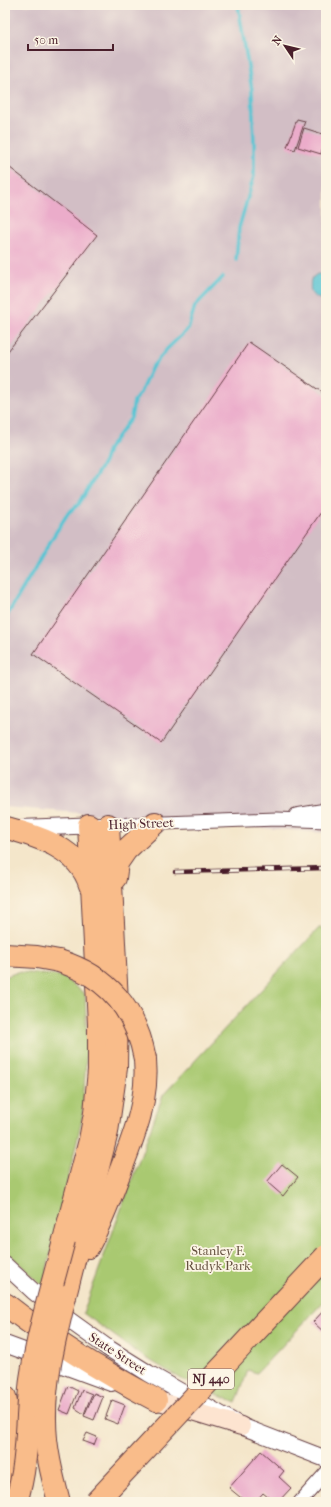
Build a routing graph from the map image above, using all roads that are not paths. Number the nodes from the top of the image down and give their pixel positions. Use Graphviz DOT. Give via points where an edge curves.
graph roads {
  1 [pos="326,810"];
  2 [pos="277,819"];
  3 [pos="326,821"];
  4 [pos="155,823"];
  5 [pos="99,825"];
  6 [pos="6,828"];
  7 [pos="102,895"];
  8 [pos="5,955"];
  9 [pos="59,961"];
  10 [pos="5,966"];
  11 [pos="77,1243"];
  12 [pos="326,1256"];
  13 [pos="5,1265"];
  14 [pos="326,1276"];
  15 [pos="5,1304"];
  16 [pos="5,1344"];
  17 [pos="5,1397"];
  18 [pos="156,1400"];
  19 [pos="241,1426"];
  20 [pos="326,1459"];
  21 [pos="326,1473"];
  22 [pos="5,1494"];
  23 [pos="16,1502"];
  24 [pos="59,1502"];
  25 [pos="96,1502"];
  26 [pos="114,1502"];
  27 [pos="300,1502"];
  1 -- 2 [label="street, High Street"];
  2 -- 3 [label="street, High Street"];
  2 -- 4 [label="street, High Street"];
  4 -- 5 [label="street, High Street"];
  4 -- 7 [label="highway" via="126,850 117,863 116,878"];
  5 -- 6 [label="street, High Street"];
  5 -- 7 [label="highway"];
  6 -- 7 [label="highway" via="41,839 72,856"];
  7 -- 11 [label="highway" via="96,1105"];
  8 -- 9 [label="highway"];
  9 -- 10 [label="highway" via="37,961"];
  9 -- 11 [label="highway, bridge" via="84,971 117,996 134,1022 145,1059 146,1090 138,1125 102,1218"];
  11 -- 23 [label="highway, bridge" via="35,1356 24,1464"];
  11 -- 24 [label="highway, bridge" via="52,1354 47,1390 45,1420 48,1452"];
  12 -- 25 [label="highway, NJ 440, bridge"];
  13 -- 19 [label="street, State Street" via="51,1306 108,1348"];
  14 -- 26 [label="highway, NJ 440"];
  15 -- 18 [label="highway" via="67,1348"];
  16 -- 18 [label="street, State Street"];
  17 -- 22 [label="highway" via="10,1438"];
  18 -- 19 [label="main road, State Street"];
  19 -- 20 [label="street, State Street"];
  21 -- 27 [label="street"];
}
